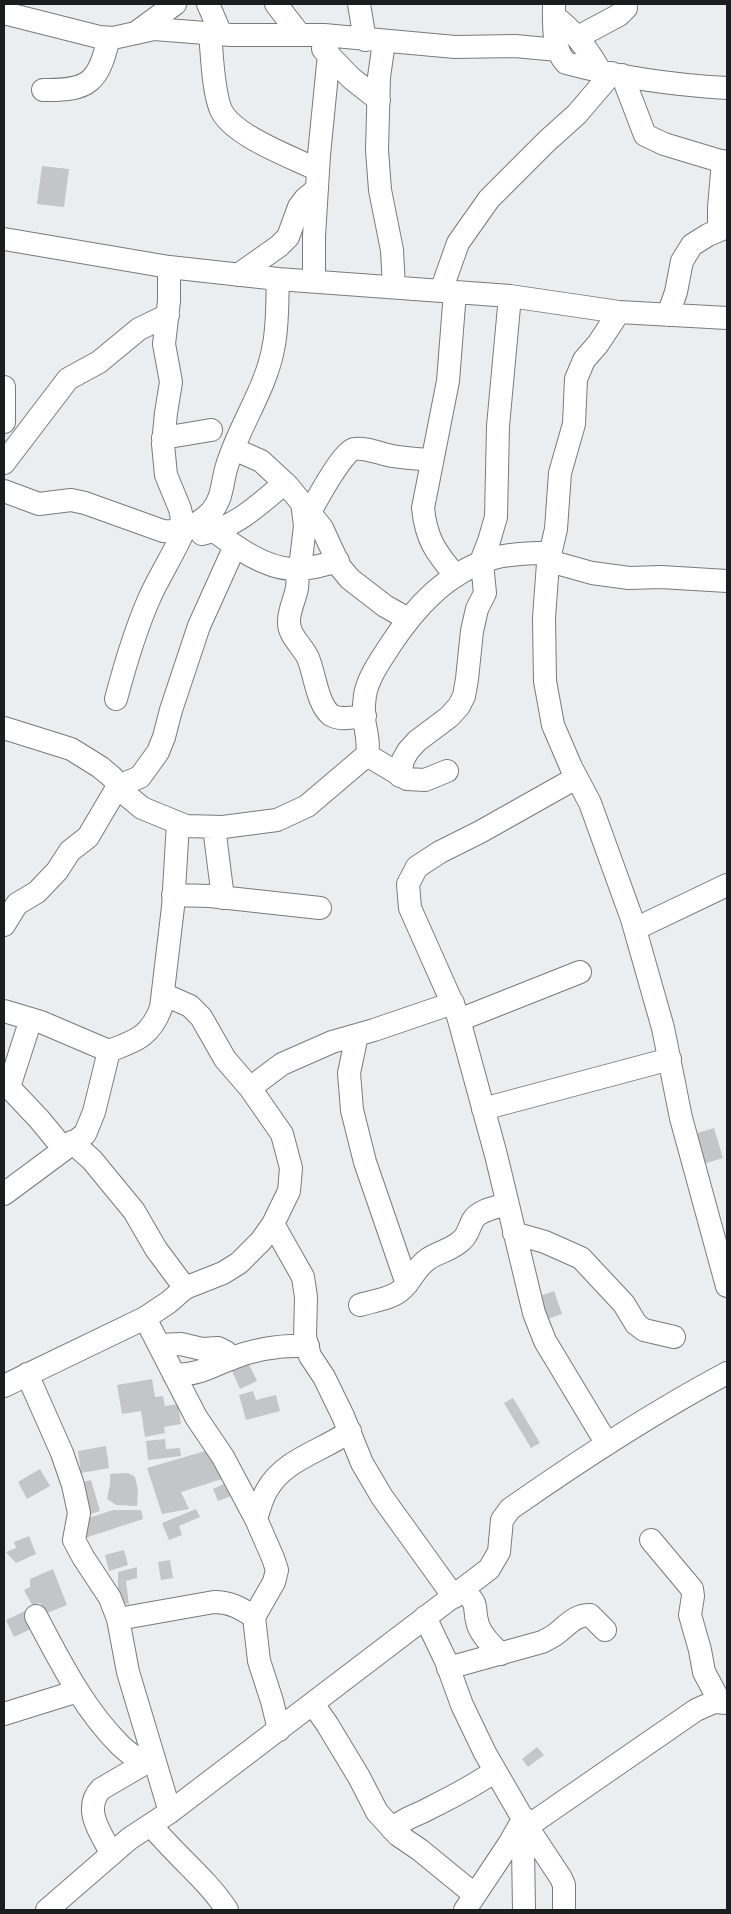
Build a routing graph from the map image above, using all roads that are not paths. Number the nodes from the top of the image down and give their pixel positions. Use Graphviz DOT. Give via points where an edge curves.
graph roads {
  1 [pos="175,4"];
  2 [pos="208,4"];
  3 [pos="358,4"];
  4 [pos="275,7"];
  5 [pos="554,10"];
  6 [pos="616,10"];
  7 [pos="4,13"];
  8 [pos="137,32"];
  9 [pos="215,33"];
  10 [pos="300,35"];
  11 [pos="578,37"];
  12 [pos="108,38"];
  13 [pos="375,41"];
  14 [pos="558,50"];
  15 [pos="329,54"];
  16 [pos="612,73"];
  17 [pos="727,88"];
  18 [pos="43,90"];
  19 [pos="379,100"];
  20 [pos="725,162"];
  21 [pos="318,179"];
  22 [pos="724,192"];
  23 [pos="723,229"];
  24 [pos="4,239"];
  25 [pos="169,267"];
  26 [pos="238,274"];
  27 [pos="278,279"];
  28 [pos="314,282"];
  29 [pos="394,287"];
  30 [pos="448,291"];
  31 [pos="510,296"];
  32 [pos="619,312"];
  33 [pos="168,315"];
  34 [pos="668,315"];
  35 [pos="727,318"];
  36 [pos="4,387"];
  37 [pos="4,422"];
  38 [pos="211,430"];
  39 [pos="163,438"];
  40 [pos="234,449"];
  41 [pos="432,460"];
  42 [pos="4,464"];
  43 [pos="4,491"];
  44 [pos="302,496"];
  45 [pos="216,505"];
  46 [pos="181,533"];
  47 [pos="226,543"];
  48 [pos="550,557"];
  49 [pos="338,561"];
  50 [pos="481,563"];
  51 [pos="299,568"];
  52 [pos="456,576"];
  53 [pos="727,581"];
  54 [pos="408,619"];
  55 [pos="116,699"];
  56 [pos="365,716"];
  57 [pos="4,728"];
  58 [pos="366,755"];
  59 [pos="447,771"];
  60 [pos="400,776"];
  61 [pos="576,778"];
  62 [pos="118,786"];
  63 [pos="178,823"];
  64 [pos="214,827"];
  65 [pos="727,885"];
  66 [pos="173,895"];
  67 [pos="223,898"];
  68 [pos="320,908"];
  69 [pos="4,925"];
  70 [pos="635,929"];
  71 [pos="580,972"];
  72 [pos="162,994"];
  73 [pos="4,1011"];
  74 [pos="456,1012"];
  75 [pos="31,1019"];
  76 [pos="357,1035"];
  77 [pos="109,1051"];
  78 [pos="670,1059"];
  79 [pos="6,1084"];
  80 [pos="250,1088"];
  81 [pos="484,1109"];
  82 [pos="68,1145"];
  83 [pos="4,1194"];
  84 [pos="507,1204"];
  85 [pos="718,1214"];
  86 [pos="273,1224"];
  87 [pos="514,1233"];
  88 [pos="407,1284"];
  89 [pos="727,1286"];
  90 [pos="185,1288"];
  91 [pos="360,1305"];
  92 [pos="145,1318"];
  93 [pos="674,1337"];
  94 [pos="160,1345"];
  95 [pos="308,1346"];
  96 [pos="231,1359"];
  97 [pos="727,1373"];
  98 [pos="27,1374"];
  99 [pos="174,1375"];
  100 [pos="4,1386"];
  101 [pos="350,1431"];
  102 [pos="607,1444"];
  103 [pos="275,1480"];
  104 [pos="245,1498"];
  105 [pos="256,1519"];
  106 [pos="651,1540"];
  107 [pos="458,1593"];
  108 [pos="36,1616"];
  109 [pos="254,1617"];
  110 [pos="425,1617"];
  111 [pos="118,1619"];
  112 [pos="605,1630"];
  113 [pos="500,1654"];
  114 [pos="448,1668"];
  115 [pos="78,1691"];
  116 [pos="724,1703"];
  117 [pos="313,1704"];
  118 [pos="4,1714"];
  119 [pos="279,1730"];
  120 [pos="149,1761"];
  121 [pos="495,1771"];
  122 [pos="170,1812"];
  123 [pos="523,1824"];
  124 [pos="151,1825"];
  125 [pos="392,1829"];
  126 [pos="112,1854"];
  127 [pos="470,1903"];
  128 [pos="51,1909"];
  129 [pos="227,1910"];
  130 [pos="524,1910"];
  131 [pos="564,1910"];
  1 -- 8 [label="street"];
  2 -- 9 [label="street"];
  3 -- 13 [label="street"];
  4 -- 10 [label="street"];
  5 -- 11 [label="street"];
  5 -- 14 [label="street"];
  6 -- 11 [label="street"];
  7 -- 12 [label="street"];
  8 -- 9 [label="street" via="154,29"];
  8 -- 12 [label="street"];
  9 -- 10 [label="street"];
  9 -- 21 [label="street" via="216,87 220,110 246,136"];
  10 -- 13 [label="street"];
  10 -- 15 [label="street"];
  11 -- 16 [label="street"];
  12 -- 18 [label="street" via="100,70 93,79 72,90"];
  13 -- 14 [label="street"];
  13 -- 19 [label="street"];
  14 -- 16 [label="street" via="566,63"];
  15 -- 19 [label="street" via="351,78"];
  15 -- 21 [label="street"];
  16 -- 17 [label="street" via="690,86"];
  16 -- 20 [label="street" via="636,108 645,135"];
  16 -- 30 [label="street" via="577,114 489,200 458,243"];
  19 -- 29 [label="street" via="377,150 380,190 392,250"];
  20 -- 22 [label="street"];
  21 -- 26 [label="street" via="299,206 288,237"];
  21 -- 28 [label="street"];
  22 -- 23 [label="street"];
  23 -- 34 [label="street" via="692,245 682,260"];
  24 -- 25 [label="street"];
  25 -- 26 [label="street"];
  25 -- 33 [label="street"];
  26 -- 27 [label="street"];
  27 -- 28 [label="street"];
  27 -- 40 [label="street" via="274,344 266,377"];
  28 -- 29 [label="street"];
  29 -- 30 [label="street"];
  30 -- 31 [label="street"];
  30 -- 41 [label="street" via="448,381"];
  31 -- 32 [label="street"];
  31 -- 50 [label="street" via="498,426 496,517"];
  32 -- 34 [label="street"];
  32 -- 48 [label="street" via="584,360 576,379 574,424 560,473 556,529"];
  33 -- 39 [label="street" via="164,344 171,382"];
  33 -- 42 [label="street" via="139,330 99,362 68,379"];
  34 -- 35 [label="street"];
  36 -- 37 [label="street"];
  38 -- 39 [label="street"];
  39 -- 46 [label="street" via="166,475 180,509"];
  40 -- 44 [label="street" via="261,461"];
  40 -- 45 [label="street"];
  41 -- 44 [label="street" via="352,449"];
  41 -- 52 [label="street" via="423,508 424,527 431,544"];
  43 -- 46 [label="street" via="39,504 71,500 84,503 163,531"];
  44 -- 47 [label="street" via="244,517"];
  44 -- 49 [label="street"];
  44 -- 51 [label="street" via="305,526"];
  45 -- 46 [label="street"];
  45 -- 47 [label="street"];
  46 -- 47 [label="street"];
  46 -- 55 [label="street" via="149,598"];
  47 -- 51 [label="street" via="273,565"];
  47 -- 62 [label="street" via="158,752 140,777"];
  48 -- 50 [label="street" via="496,558"];
  48 -- 53 [label="street" via="592,573 629,578"];
  48 -- 61 [label="street" via="544,618 545,681 552,725"];
  49 -- 51 [label="street"];
  49 -- 54 [label="street" via="350,579 362,589"];
  50 -- 52 [label="street"];
  50 -- 60 [label="street" via="485,593 472,631 464,696 449,717 422,736 408,752"];
  51 -- 56 [label="street" via="289,622 292,636 308,657 324,707 329,713 339,718"];
  52 -- 54 [label="street" via="438,587"];
  54 -- 56 [label="street" via="374,671 365,694"];
  56 -- 58 [label="street" via="369,745"];
  57 -- 62 [label="street" via="71,749 100,767"];
  58 -- 60 [label="street"];
  58 -- 64 [label="street" via="306,806 277,820"];
  59 -- 60 [label="street" via="425,780"];
  61 -- 70 [label="street" via="590,802"];
  61 -- 74 [label="street" via="440,852 417,867 408,884 410,908"];
  62 -- 63 [label="street" via="142,808"];
  62 -- 69 [label="street" via="88,837 70,851 37,892 17,904"];
  63 -- 64 [label="street"];
  63 -- 66 [label="street"];
  64 -- 67 [label="street"];
  65 -- 70 [label="street"];
  66 -- 67 [label="street"];
  66 -- 72 [label="street"];
  67 -- 68 [label="street"];
  70 -- 78 [label="street"];
  71 -- 74 [label="street"];
  72 -- 77 [label="street" via="161,1008 147,1034"];
  72 -- 80 [label="street" via="190,1006 201,1017 225,1059"];
  73 -- 75 [label="street"];
  74 -- 76 [label="street"];
  74 -- 81 [label="street"];
  75 -- 77 [label="street"];
  75 -- 79 [label="street"];
  76 -- 80 [label="street" via="282,1064"];
  76 -- 88 [label="street" via="348,1073 352,1110 365,1162"];
  77 -- 82 [label="street" via="94,1112 84,1134"];
  78 -- 81 [label="street"];
  78 -- 85 [label="street" via="682,1118"];
  79 -- 82 [label="street"];
  80 -- 86 [label="street" via="282,1134 291,1168 290,1191"];
  81 -- 84 [label="street"];
  82 -- 83 [label="street"];
  82 -- 90 [label="street" via="92,1160 134,1211 156,1249"];
  84 -- 87 [label="street"];
  84 -- 88 [label="street" via="474,1218 461,1241 418,1267"];
  85 -- 89 [label="street"];
  86 -- 90 [label="street" via="239,1263"];
  86 -- 95 [label="street" via="303,1277"];
  87 -- 93 [label="street" via="581,1258 624,1304 636,1324 644,1330"];
  87 -- 102 [label="street" via="534,1313 545,1341"];
  88 -- 91 [label="street" via="388,1298"];
  90 -- 92 [label="street"];
  92 -- 94 [label="street"];
  92 -- 98 [label="street"];
  94 -- 96 [label="street" via="218,1348"];
  94 -- 99 [label="street"];
  95 -- 96 [label="street" via="269,1348"];
  95 -- 101 [label="street" via="310,1356"];
  96 -- 99 [label="street" via="196,1373"];
  97 -- 102 [label="street"];
  98 -- 100 [label="street"];
  98 -- 111 [label="street" via="73,1485 79,1513 74,1540 110,1598"];
  99 -- 104 [label="street"];
  101 -- 103 [label="street" via="336,1442 301,1458"];
  101 -- 107 [label="street" via="362,1463 382,1497"];
  102 -- 107 [label="street" via="510,1509 502,1520 499,1552 489,1569"];
  103 -- 104 [label="street" via="260,1486"];
  103 -- 105 [label="street" via="267,1489"];
  104 -- 105 [label="street"];
  105 -- 109 [label="street" via="276,1570 274,1582"];
  106 -- 116 [label="street" via="692,1589 690,1616 704,1672"];
  107 -- 110 [label="street"];
  107 -- 113 [label="street" via="475,1602 481,1632"];
  108 -- 115 [label="street"];
  109 -- 111 [label="street" via="238,1606 214,1602"];
  109 -- 119 [label="street" via="259,1661"];
  110 -- 114 [label="street"];
  110 -- 117 [label="street"];
  111 -- 120 [label="street"];
  112 -- 113 [label="street" via="590,1615 581,1615 542,1642"];
  113 -- 114 [label="street"];
  114 -- 121 [label="street" via="462,1705"];
  115 -- 118 [label="street"];
  115 -- 120 [label="street" via="121,1745"];
  116 -- 123 [label="street" via="714,1702 696,1710"];
  117 -- 119 [label="street"];
  117 -- 125 [label="street" via="359,1776 377,1812"];
  119 -- 122 [label="street"];
  120 -- 122 [label="street"];
  120 -- 126 [label="street" via="101,1789 95,1796 92,1807 95,1822"];
  121 -- 123 [label="street"];
  121 -- 125 [label="street" via="469,1789 409,1816"];
  122 -- 124 [label="street"];
  123 -- 127 [label="street"];
  123 -- 130 [label="street"];
  123 -- 131 [label="street" via="564,1885"];
  124 -- 126 [label="street"];
  124 -- 129 [label="street" via="208,1884"];
  125 -- 127 [label="street"];
  126 -- 128 [label="street"];
}
